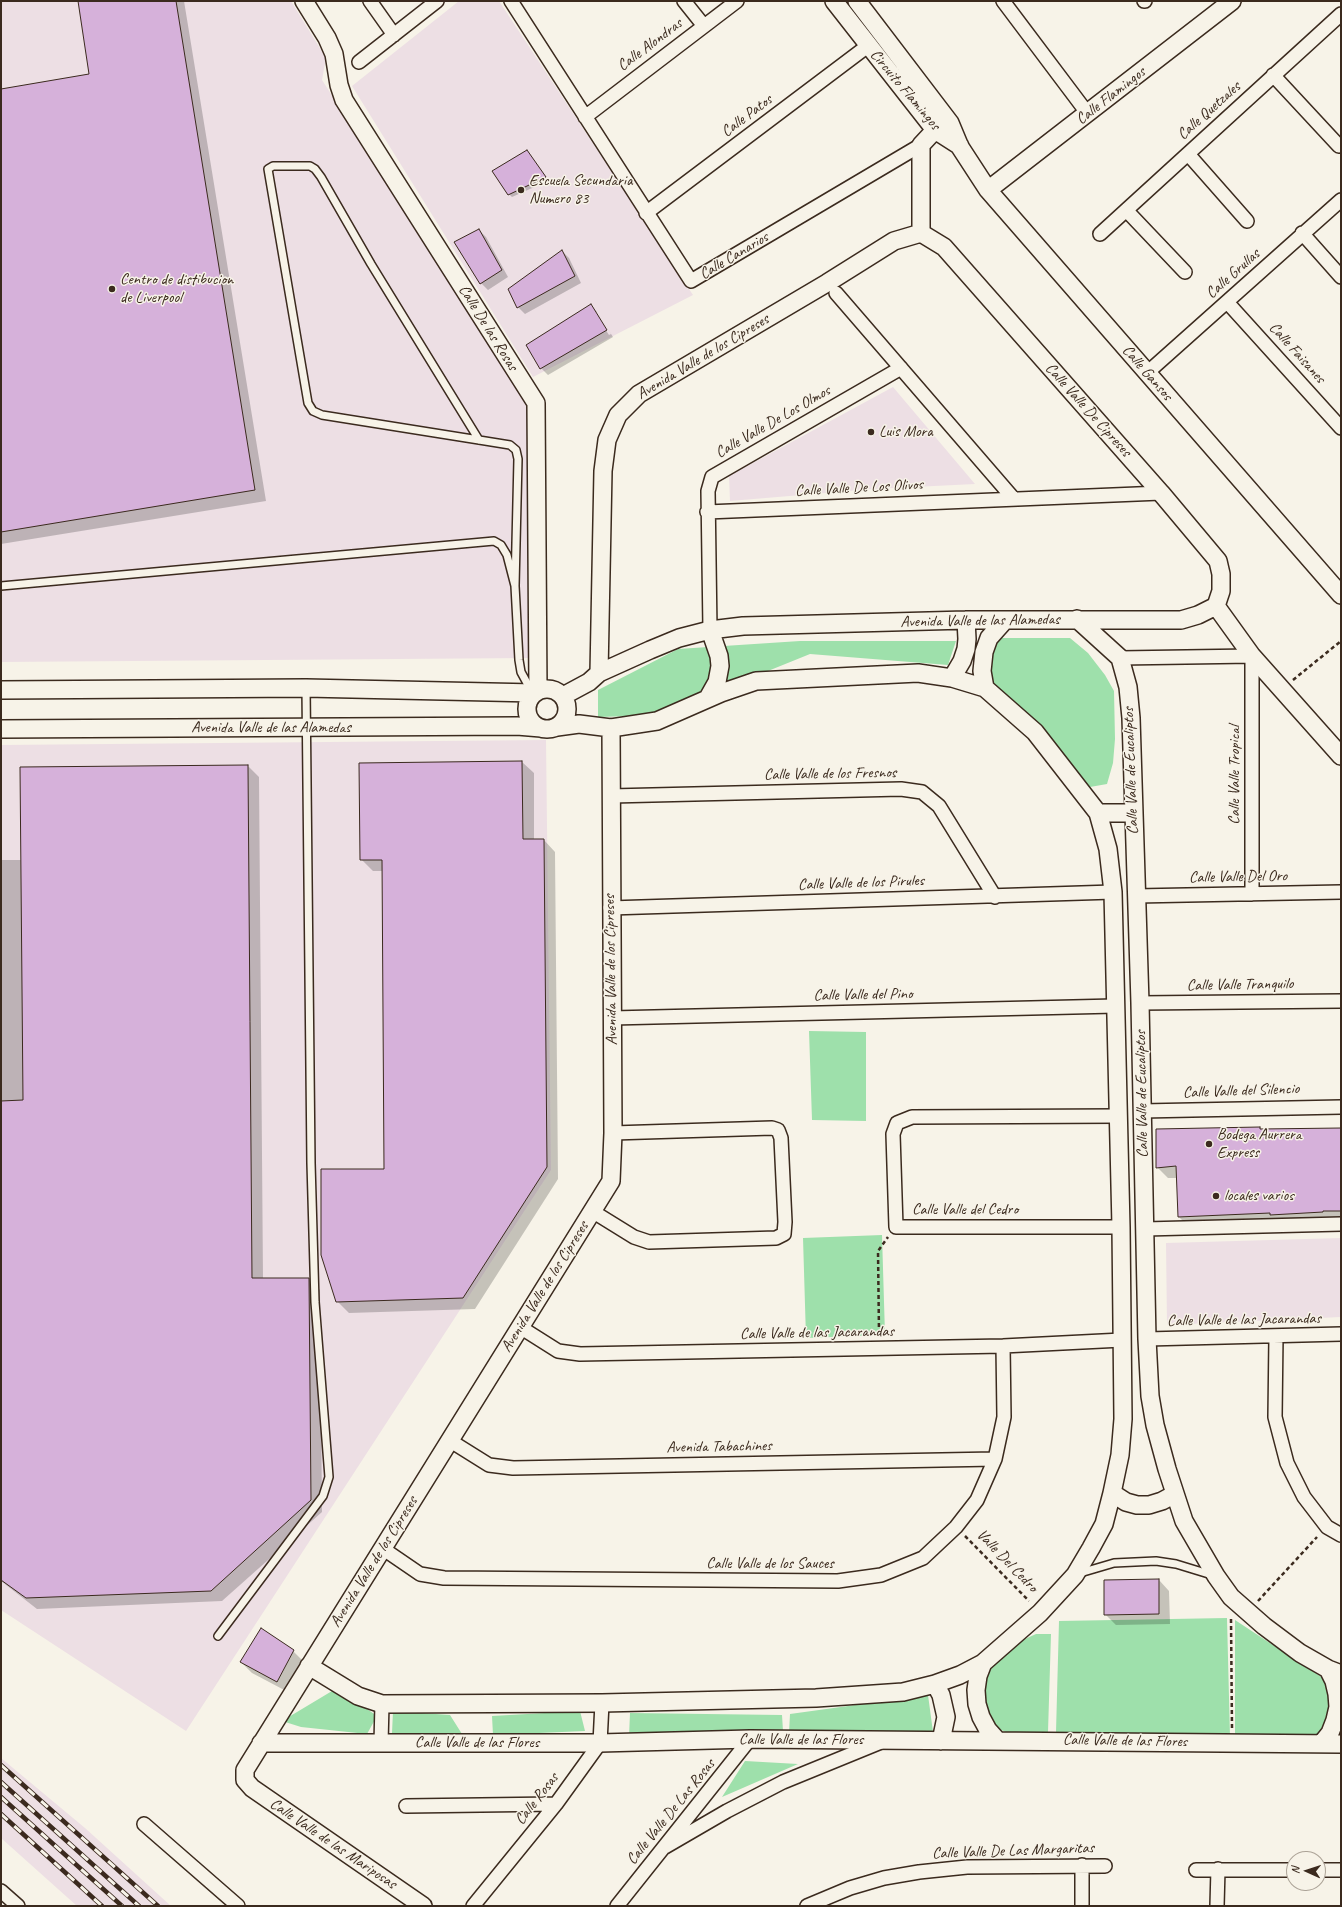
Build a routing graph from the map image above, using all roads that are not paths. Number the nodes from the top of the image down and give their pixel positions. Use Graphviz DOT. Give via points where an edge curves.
graph roads {
  1 [pos="304,1"];
  2 [pos="370,1"];
  3 [pos="437,1"];
  4 [pos="511,1"];
  5 [pos="684,1"];
  6 [pos="737,1"];
  7 [pos="834,1"];
  8 [pos="857,1"];
  9 [pos="1004,1"];
  10 [pos="1232,1"];
  11 [pos="1341,14"];
  12 [pos="704,26"];
  13 [pos="394,35"];
  14 [pos="869,46"];
  15 [pos="359,62"];
  16 [pos="1274,76"];
  17 [pos="1088,114"];
  18 [pos="585,117"];
  19 [pos="942,126"];
  20 [pos="921,145"];
  21 [pos="1339,146"];
  22 [pos="960,147"];
  23 [pos="1188,154"];
  24 [pos="988,190"];
  25 [pos="1341,200"];
  26 [pos="1126,211"];
  27 [pos="646,213"];
  28 [pos="1247,221"];
  29 [pos="921,233"];
  30 [pos="1302,233"];
  31 [pos="1100,234"];
  32 [pos="1185,272"];
  33 [pos="1341,277"];
  34 [pos="836,293"];
  35 [pos="1227,302"];
  36 [pos="901,368"];
  37 [pos="1147,373"];
  38 [pos="1341,428"];
  39 [pos="479,440"];
  40 [pos="1161,493"];
  41 [pos="1013,498"];
  42 [pos="707,512"];
  43 [pos="1,586"];
  44 [pos="515,586"];
  45 [pos="1341,595"];
  46 [pos="1216,606"];
  47 [pos="1077,619"];
  48 [pos="966,620"];
  49 [pos="1005,620"];
  50 [pos="710,630"];
  51 [pos="1252,656"];
  52 [pos="1120,658"];
  53 [pos="600,673"];
  54 [pos="952,678"];
  55 [pos="306,688"];
  56 [pos="985,688"];
  57 [pos="1,690"];
  58 [pos="537,692"];
  59 [pos="562,696"];
  60 [pos="708,698"];
  61 [pos="549,727"];
  62 [pos="307,728"];
  63 [pos="611,728"];
  64 [pos="1,729"];
  65 [pos="1341,756"];
  66 [pos="610,796"];
  67 [pos="1098,813"];
  68 [pos="1133,813"];
  69 [pos="1113,892"];
  70 [pos="1341,892"];
  71 [pos="1252,894"];
  72 [pos="1136,896"];
  73 [pos="995,897"];
  74 [pos="610,908"];
  75 [pos="1341,1001"];
  76 [pos="1140,1003"];
  77 [pos="1115,1006"];
  78 [pos="612,1018"];
  79 [pos="1341,1107"];
  80 [pos="1142,1111"];
  81 [pos="1118,1116"];
  82 [pos="613,1133"];
  83 [pos="592,1210"];
  84 [pos="1341,1224"];
  85 [pos="1121,1227"];
  86 [pos="1145,1229"];
  87 [pos="520,1327"];
  88 [pos="1341,1334"];
  89 [pos="1276,1336"];
  90 [pos="1147,1339"];
  91 [pos="1122,1340"];
  92 [pos="1003,1346"];
  93 [pos="449,1440"];
  94 [pos="996,1459"];
  95 [pos="1112,1493"];
  96 [pos="1175,1494"];
  97 [pos="1341,1535"];
  98 [pos="382,1548"];
  99 [pos="1075,1575"];
  100 [pos="1216,1576"];
  101 [pos="218,1636"];
  102 [pos="983,1663"];
  103 [pos="309,1666"];
  104 [pos="1334,1672"];
  105 [pos="935,1684"];
  106 [pos="602,1703"];
  107 [pos="382,1704"];
  108 [pos="750,1739"];
  109 [pos="941,1740"];
  110 [pos="997,1740"];
  111 [pos="885,1741"];
  112 [pos="261,1743"];
  113 [pos="381,1743"];
  114 [pos="600,1743"];
  115 [pos="1322,1743"];
  116 [pos="1341,1744"];
  117 [pos="245,1780"];
  118 [pos="556,1804"];
  119 [pos="406,1806"];
  120 [pos="144,1824"];
  121 [pos="665,1847"];
  122 [pos="1082,1865"];
  123 [pos="1105,1866"];
  124 [pos="1196,1870"];
  125 [pos="1218,1870"];
  126 [pos="1286,1870"];
  127 [pos="1326,1870"];
  128 [pos="1341,1870"];
  129 [pos="1,1890"];
  130 [pos="18,1906"];
  131 [pos="238,1906"];
  132 [pos="423,1906"];
  133 [pos="473,1906"];
  134 [pos="617,1906"];
  135 [pos="807,1906"];
  136 [pos="1082,1906"];
  137 [pos="1217,1906"];
  1 -- 58 [label="street, Calle De las Rosas" via="334,54 344,100 536,403"];
  2 -- 13 [label="street"];
  3 -- 13 [label="street"];
  4 -- 18 [label="street, Calle Canarios"];
  5 -- 12 [label="street"];
  6 -- 12 [label="street, Calle Alondras"];
  7 -- 14 [label="street, Circuito Flamingos"];
  8 -- 19 [label="street, Circuito Flamingos"];
  9 -- 17 [label="street"];
  10 -- 17 [label="street, Calle Flamingos"];
  11 -- 16 [label="street, Calle Quetzales"];
  12 -- 18 [label="street, Calle Alondras"];
  13 -- 15 [label="street"];
  14 -- 19 [label="street, Circuito Flamingos"];
  14 -- 27 [label="street, Calle Patos"];
  16 -- 21 [label="street"];
  16 -- 23 [label="street, Calle Quetzales"];
  17 -- 24 [label="street, Calle Flamingos"];
  18 -- 27 [label="street, Calle Canarios"];
  19 -- 20 [label="street, Calle Canarios"];
  19 -- 22 [label="street, Circuito Flamingos"];
  20 -- 27 [label="street, Calle Canarios" via="691,281"];
  20 -- 29 [label="street"];
  22 -- 24 [label="street, Calle Gansos"];
  23 -- 26 [label="street, Calle Quetzales"];
  23 -- 28 [label="street"];
  24 -- 37 [label="street, Calle Gansos"];
  25 -- 30 [label="street, Calle Grullas"];
  26 -- 31 [label="street, Calle Quetzales"];
  26 -- 32 [label="street"];
  29 -- 40 [label="street, Calle Valle De Cipreses" via="944,247"];
  29 -- 53 [label="street, Avenida Valle de los Cipreses" via="894,241 639,394 618,415 607,440 604,471"];
  30 -- 33 [label="street"];
  30 -- 35 [label="street, Calle Grullas"];
  34 -- 36 [label="street"];
  35 -- 37 [label="street, Calle Grullas"];
  35 -- 38 [label="street, Calle Faisanes"];
  36 -- 41 [label="street"];
  36 -- 42 [label="street, Calle Valle De Los Olmos" via="712,478 708,491"];
  37 -- 45 [label="street, Calle Gansos"];
  39 -- 39 [label="lane" via="322,415 314,411 308,403 268,169 273,166 310,166 315,169"];
  39 -- 44 [label="lane" via="510,444 516,450 518,459"];
  40 -- 41 [label="street, Calle Valle De Los Olivos"];
  40 -- 46 [label="street, Calle Valle De Cipreses" via="1218,561 1221,591"];
  41 -- 42 [label="street, Calle Valle De Los Olivos"];
  42 -- 50 [label="street, Calle Valle De Los Olmos"];
  43 -- 44 [label="lane" via="494,541 501,545 507,555"];
  44 -- 58 [label="lane" via="521,672 527,683"];
  46 -- 47 [label="street, Avenida Valle de las Alamedas" via="1181,620"];
  46 -- 51 [label="street"];
  47 -- 49 [label="street, Avenida Valle de las Alamedas"];
  47 -- 52 [label="street"];
  48 -- 49 [label="street, Avenida Valle de las Alamedas"];
  48 -- 50 [label="street, Avenida Valle de las Alamedas" via="743,626"];
  48 -- 54 [label="street" via="966,649"];
  49 -- 56 [label="street" via="989,638 984,652 982,670"];
  50 -- 53 [label="street, Avenida Valle de las Alamedas" via="679,638"];
  50 -- 60 [label="street" via="720,666 717,682"];
  51 -- 52 [label="street"];
  51 -- 65 [label="street"];
  51 -- 71 [label="street, Calle Valle Tropical"];
  52 -- 68 [label="street, Calle Valle de Eucaliptos" via="1128,688 1131,718"];
  53 -- 59 [label="street, Avenida Valle de las Alamedas" via="589,682"];
  54 -- 56 [label="street, Avenida Valle de las Alamedas"];
  54 -- 60 [label="street, Avenida Valle de las Alamedas" via="918,673 756,680"];
  55 -- 57 [label="street"];
  55 -- 58 [label="street"];
  55 -- 62 [label="lane"];
  56 -- 67 [label="street, Calle Valle de Eucaliptos" via="1035,732"];
  58 -- 59 [label="street" via="551,689"];
  58 -- 61 [label="street" via="531,698 527,710 532,721"];
  59 -- 61 [label="street" via="567,713 561,723"];
  60 -- 63 [label="street, Avenida Valle de las Alamedas" via="657,721"];
  61 -- 62 [label="street, Avenida Valle de las Alamedas"];
  61 -- 63 [label="street, Avenida Valle de las Alamedas" via="579,724"];
  62 -- 64 [label="street, Avenida Valle de las Alamedas"];
  62 -- 101 [label="lane" via="311,1163 315,1302 329,1477 323,1496"];
  63 -- 66 [label="street, Avenida Valle de los Cipreses"];
  66 -- 73 [label="street, Calle Valle de los Fresnos" via="901,789 922,792 939,806"];
  66 -- 74 [label="street, Avenida Valle de los Cipreses"];
  67 -- 68 [label="street"];
  67 -- 69 [label="street, Calle Valle de Eucaliptos" via="1108,849"];
  68 -- 72 [label="street, Calle Valle de Eucaliptos"];
  69 -- 73 [label="street, Calle Valle de los Pirules"];
  69 -- 77 [label="street, Calle Valle de Eucaliptos"];
  70 -- 71 [label="street, Calle Valle Del Oro"];
  71 -- 72 [label="street, Calle Valle Del Oro"];
  72 -- 76 [label="street, Calle Valle de Eucaliptos"];
  73 -- 74 [label="street, Calle Valle de los Pirules"];
  74 -- 78 [label="street, Avenida Valle de los Cipreses"];
  75 -- 76 [label="street, Calle Valle Tranquilo"];
  76 -- 80 [label="street, Calle Valle de Eucaliptos"];
  77 -- 78 [label="street, Calle Valle del Pino"];
  77 -- 81 [label="street, Calle Valle de Eucaliptos"];
  78 -- 82 [label="street, Avenida Valle de los Cipreses"];
  79 -- 80 [label="street, Calle Valle del Silencio"];
  80 -- 86 [label="street, Calle Valle de Eucaliptos"];
  81 -- 85 [label="street, Calle Valle de Eucaliptos"];
  81 -- 85 [label="street, Calle Valle del Cedro" via="912,1117 897,1123 893,1134 896,1227"];
  82 -- 83 [label="street, Avenida Valle de los Cipreses" via="611,1181"];
  82 -- 83 [label="street" via="772,1128 778,1130 781,1138 784,1234 776,1238 649,1242 634,1237"];
  83 -- 87 [label="street, Avenida Valle de los Cipreses"];
  84 -- 86 [label="street"];
  85 -- 91 [label="street, Calle Valle de Eucaliptos"];
  86 -- 90 [label="street, Calle Valle de Eucaliptos"];
  87 -- 92 [label="street, Calle Valle de las Jacarandas" via="558,1351 580,1354"];
  87 -- 93 [label="street, Avenida Valle de los Cipreses"];
  88 -- 89 [label="street, Calle Valle de las Jacarandas"];
  89 -- 90 [label="street, Calle Valle de las Jacarandas"];
  89 -- 97 [label="street" via="1276,1417 1287,1463 1304,1497 1327,1527"];
  90 -- 96 [label="street, Calle Valle de Eucaliptos" via="1150,1396 1155,1425"];
  91 -- 92 [label="street, Calle Valle de las Jacarandas"];
  91 -- 95 [label="street, Calle Valle de Eucaliptos" via="1123,1419 1120,1456"];
  92 -- 94 [label="street, Calle Valle de los Sauces" via="1004,1417"];
  93 -- 94 [label="street, Avenida Tabachines" via="489,1465 513,1468"];
  93 -- 98 [label="street, Avenida Valle de los Cipreses"];
  94 -- 98 [label="street, Calle Valle de los Sauces" via="977,1500 956,1527 923,1558 881,1576 838,1582 444,1578 420,1574"];
  95 -- 96 [label="street" via="1126,1502 1137,1505 1149,1505"];
  95 -- 99 [label="street, Calle Valle de Eucaliptos" via="1104,1524"];
  96 -- 100 [label="street, Calle Valle de Eucaliptos" via="1184,1521"];
  98 -- 103 [label="street, Avenida Valle de los Cipreses"];
  99 -- 100 [label="lane" via="1114,1563 1149,1561 1176,1564"];
  99 -- 102 [label="street" via="1040,1613"];
  100 -- 104 [label="street" via="1231,1597 1247,1612 1300,1653"];
  102 -- 105 [label="street"];
  102 -- 110 [label="street" via="978,1676 977,1704 988,1730"];
  103 -- 107 [label="street" via="358,1696"];
  103 -- 112 [label="street, Avenida Valle de los Cipreses"];
  104 -- 115 [label="street" via="1338,1707 1330,1732"];
  105 -- 106 [label="street" via="903,1692 844,1697"];
  105 -- 109 [label="street" via="941,1695 946,1717"];
  106 -- 107 [label="street"];
  106 -- 114 [label="street"];
  107 -- 113 [label="street"];
  108 -- 111 [label="street, Calle Valle de las Flores"];
  108 -- 114 [label="street, Calle Valle de las Flores"];
  108 -- 121 [label="street, Calle Valle De Las Rosas"];
  109 -- 110 [label="street, Calle Valle de las Flores"];
  109 -- 111 [label="street, Calle Valle de las Flores"];
  110 -- 115 [label="street, Calle Valle de las Flores"];
  111 -- 121 [label="street" via="783,1782 726,1811"];
  112 -- 113 [label="street, Calle Valle de las Flores"];
  112 -- 117 [label="street, Avenida Valle de los Cipreses" via="245,1770"];
  113 -- 114 [label="street, Calle Valle de las Flores"];
  114 -- 118 [label="street, Calle Rosas"];
  115 -- 116 [label="street, Calle Valle de las Flores"];
  117 -- 132 [label="street, Calle Valle de las Mariposas" via="252,1788"];
  118 -- 119 [label="street"];
  118 -- 133 [label="street, Calle Rosas"];
  120 -- 131 [label="street"];
  121 -- 134 [label="street, Calle Valle De Las Rosas"];
  122 -- 123 [label="street, Calle Valle De Las Margaritas"];
  122 -- 135 [label="street, Calle Valle De Las Margaritas" via="967,1867 919,1872 884,1878 850,1888"];
  122 -- 136 [label="street"];
  124 -- 125 [label="street"];
  125 -- 126 [label="street"];
  125 -- 137 [label="street"];
  127 -- 128 [label="street"];
  129 -- 130 [label="street"];
}
